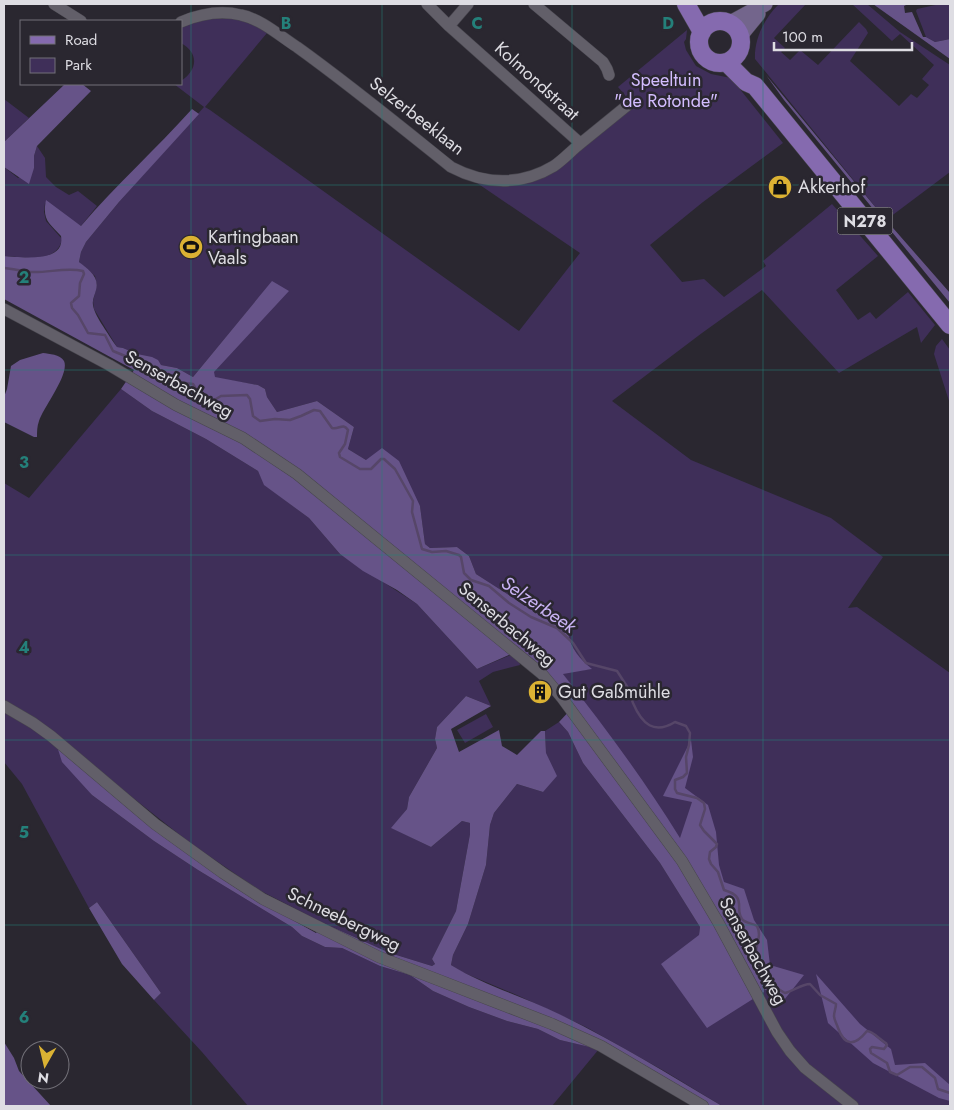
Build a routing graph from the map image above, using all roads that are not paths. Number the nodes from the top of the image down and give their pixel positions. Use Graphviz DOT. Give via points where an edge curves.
graph roads {
  1 [pos="54,4"];
  2 [pos="427,4"];
  3 [pos="468,4"];
  4 [pos="534,4"];
  5 [pos="686,4"];
  6 [pos="694,4"];
  7 [pos="764,4"];
  8 [pos="202,9"];
  9 [pos="79,20"];
  10 [pos="182,21"];
  11 [pos="449,26"];
  12 [pos="725,38"];
  13 [pos="608,75"];
  14 [pos="629,104"];
  15 [pos="580,144"];
  16 [pos="4,309"];
  17 [pos="950,325"];
  18 [pos="4,706"];
  19 [pos="703,1106"];
  20 [pos="853,1106"];
  1 -- 9 [label="street"];
  2 -- 11 [label="street, Kolmondstraat"];
  3 -- 11 [label="street"];
  4 -- 13 [label="street" via="603,62"];
  5 -- 12 [label="main road, N278"];
  6 -- 12 [label="main road, N278"];
  7 -- 12 [label="main road"];
  8 -- 10 [label="street, Selzerbeeklaan"];
  8 -- 15 [label="street, Selzerbeeklaan" via="242,15 269,28 352,88 451,167 465,174 496,181 523,179 553,166"];
  11 -- 15 [label="street, Kolmondstraat"];
  12 -- 17 [label="main road, N278" via="746,82 755,86"];
  14 -- 15 [label="street, Selzerbeeklaan"];
  16 -- 20 [label="street, Senserbachweg" via="276,459 542,674 682,861 790,1051 810,1072"];
  18 -- 19 [label="street, Schneebergweg" via="51,736 155,824 263,899 379,957 601,1046"];
}
